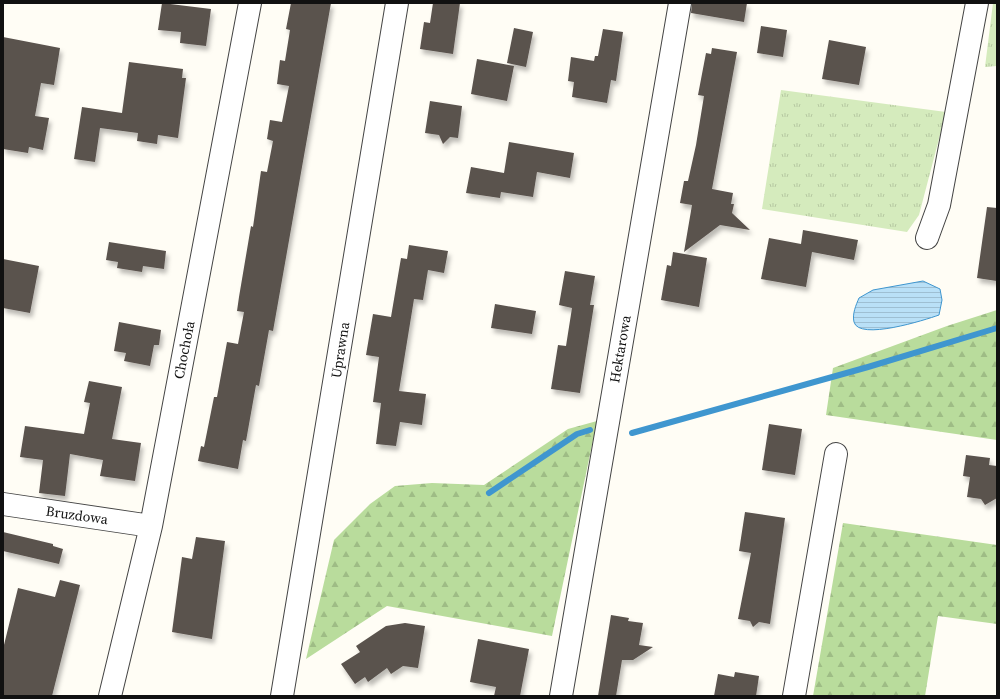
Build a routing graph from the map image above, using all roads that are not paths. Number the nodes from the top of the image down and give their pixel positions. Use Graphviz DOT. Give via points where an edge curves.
graph roads {
  1 [pos="250,3"];
  2 [pos="397,3"];
  3 [pos="680,3"];
  4 [pos="976,3"];
  5 [pos="927,238"];
  6 [pos="836,454"];
  7 [pos="3,504"];
  8 [pos="151,526"];
  9 [pos="110,696"];
  10 [pos="282,696"];
  11 [pos="561,696"];
  12 [pos="794,696"];
  1 -- 8 [label="street, Chochoła"];
  2 -- 10 [label="street, Uprawna"];
  3 -- 11 [label="street, Hektarowa"];
  4 -- 5 [label="street" via="939,205"];
  6 -- 12 [label="street"];
  7 -- 8 [label="street, Bruzdowa"];
  8 -- 9 [label="street, Chochoła"];
}
